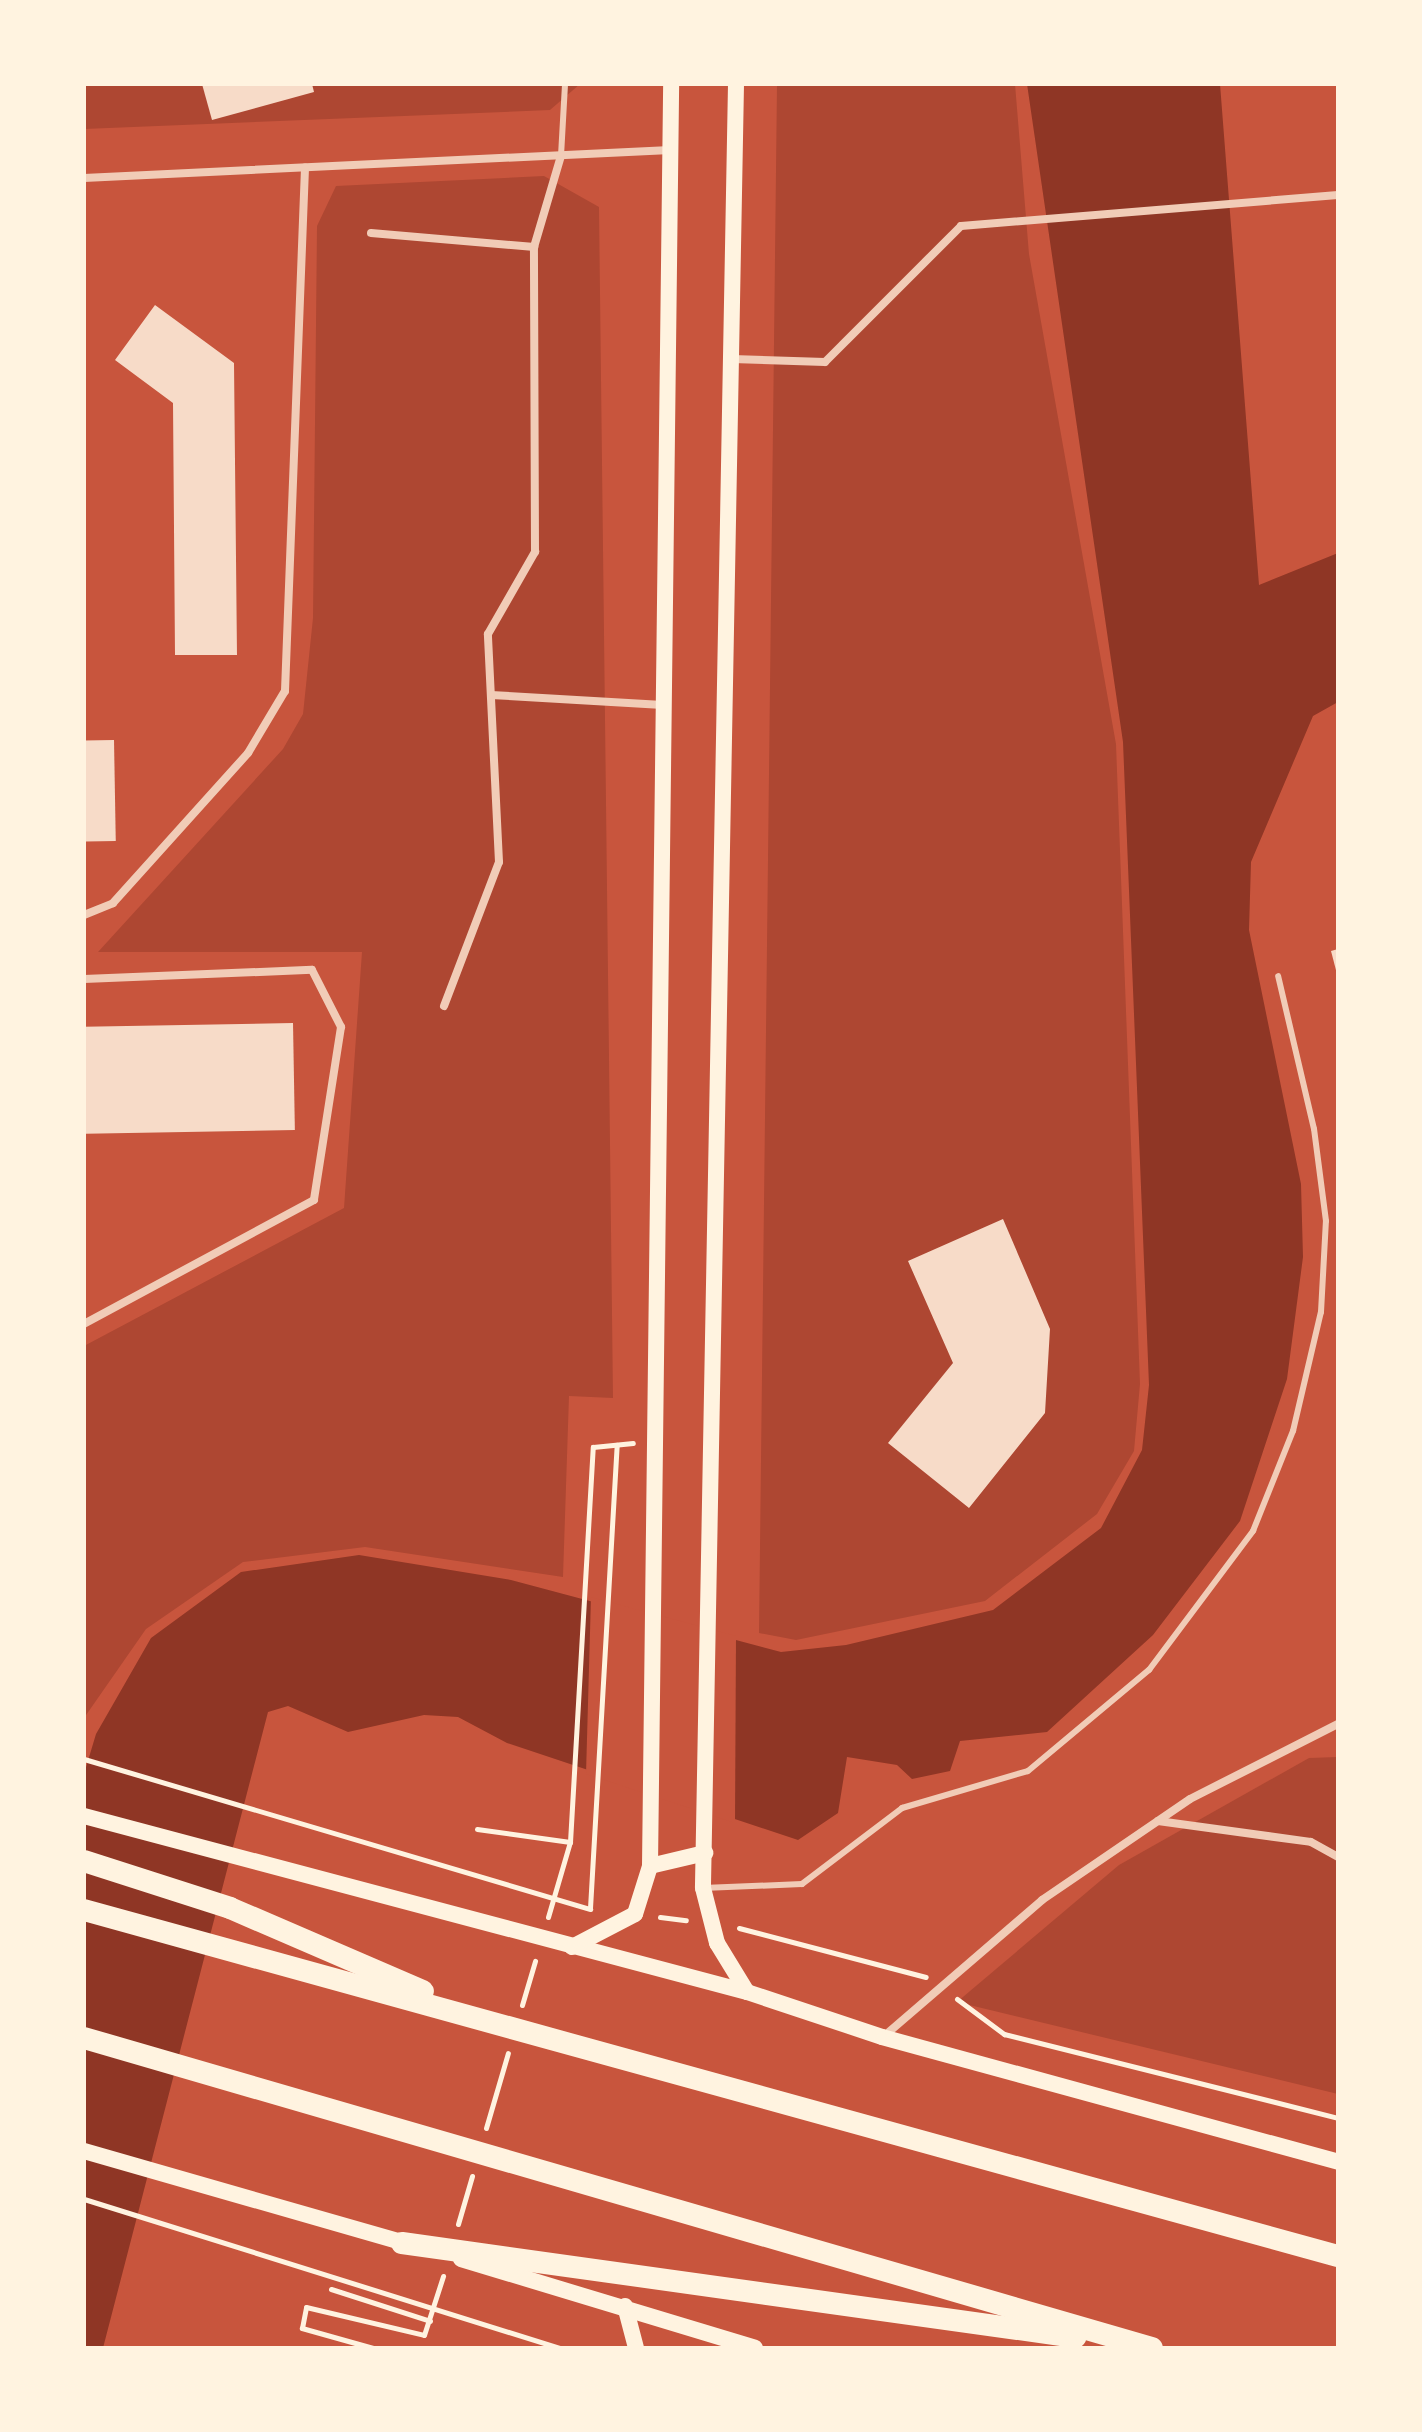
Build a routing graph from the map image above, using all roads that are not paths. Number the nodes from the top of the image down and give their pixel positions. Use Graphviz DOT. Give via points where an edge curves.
graph roads {
  1 [pos="565,84"];
  2 [pos="671,84"];
  3 [pos="736,84"];
  4 [pos="670,150"];
  5 [pos="561,156"];
  6 [pos="305,167"];
  7 [pos="84,178"];
  8 [pos="1338,195"];
  9 [pos="371,233"];
  10 [pos="534,247"];
  11 [pos="731,359"];
  12 [pos="491,695"];
  13 [pos="663,705"];
  14 [pos="84,915"];
  15 [pos="1278,976"];
  16 [pos="84,979"];
  17 [pos="444,1006"];
  18 [pos="84,1324"];
  19 [pos="1338,1724"];
  20 [pos="84,1816"];
  21 [pos="1157,1821"];
  22 [pos="705,1853"];
  23 [pos="1338,1857"];
  24 [pos="84,1861"];
  25 [pos="650,1866"];
  26 [pos="703,1888"];
  27 [pos="84,1910"];
  28 [pos="572,1947"];
  29 [pos="747,1992"];
  30 [pos="494,2022"];
  31 [pos="882,2037"];
  32 [pos="84,2038"];
  33 [pos="1287,2149"];
  34 [pos="1338,2150"];
  35 [pos="84,2151"];
  36 [pos="1338,2162"];
  37 [pos="402,2243"];
  38 [pos="1338,2256"];
  39 [pos="625,2306"];
  40 [pos="636,2348"];
  41 [pos="755,2348"];
  42 [pos="1151,2348"];
  1 -- 5 [label="lane"];
  2 -- 4 [label="main road"];
  3 -- 11 [label="main road"];
  4 -- 5 [label="street"];
  4 -- 13 [label="main road"];
  5 -- 6 [label="street"];
  5 -- 10 [label="street"];
  6 -- 7 [label="street"];
  6 -- 14 [label="street" via="285,691 248,753 113,903"];
  8 -- 11 [label="street" via="961,226 825,362"];
  9 -- 10 [label="street"];
  10 -- 12 [label="street" via="535,552 488,634"];
  11 -- 22 [label="main road" via="705,1550"];
  12 -- 13 [label="street"];
  12 -- 17 [label="street" via="499,862"];
  13 -- 25 [label="main road"];
  15 -- 26 [label="lane" via="1314,1129 1326,1221 1321,1312 1293,1431 1253,1531 1149,1670 1028,1771 902,1808 802,1884"];
  16 -- 18 [label="street" via="312,970 341,1027 314,1200"];
  19 -- 21 [label="street"];
  20 -- 28 [label="main road"];
  21 -- 23 [label="street" via="1311,1842"];
  21 -- 31 [label="street" via="1042,1900"];
  22 -- 25 [label="main road"];
  22 -- 26 [label="main road"];
  24 -- 30 [label="highway" via="230,1908"];
  25 -- 28 [label="main road" via="635,1914"];
  26 -- 29 [label="main road" via="712,1923"];
  27 -- 30 [label="highway"];
  28 -- 29 [label="main road"];
  29 -- 31 [label="main road"];
  30 -- 38 [label="highway"];
  31 -- 33 [label="main road"];
  32 -- 42 [label="highway"];
  33 -- 34 [label="main road"];
  33 -- 36 [label="main road"];
  35 -- 37 [label="main road"];
  37 -- 39 [label="main road"];
  37 -- 42 [label="highway"];
  39 -- 40 [label="main road"];
  39 -- 41 [label="main road"];
}
